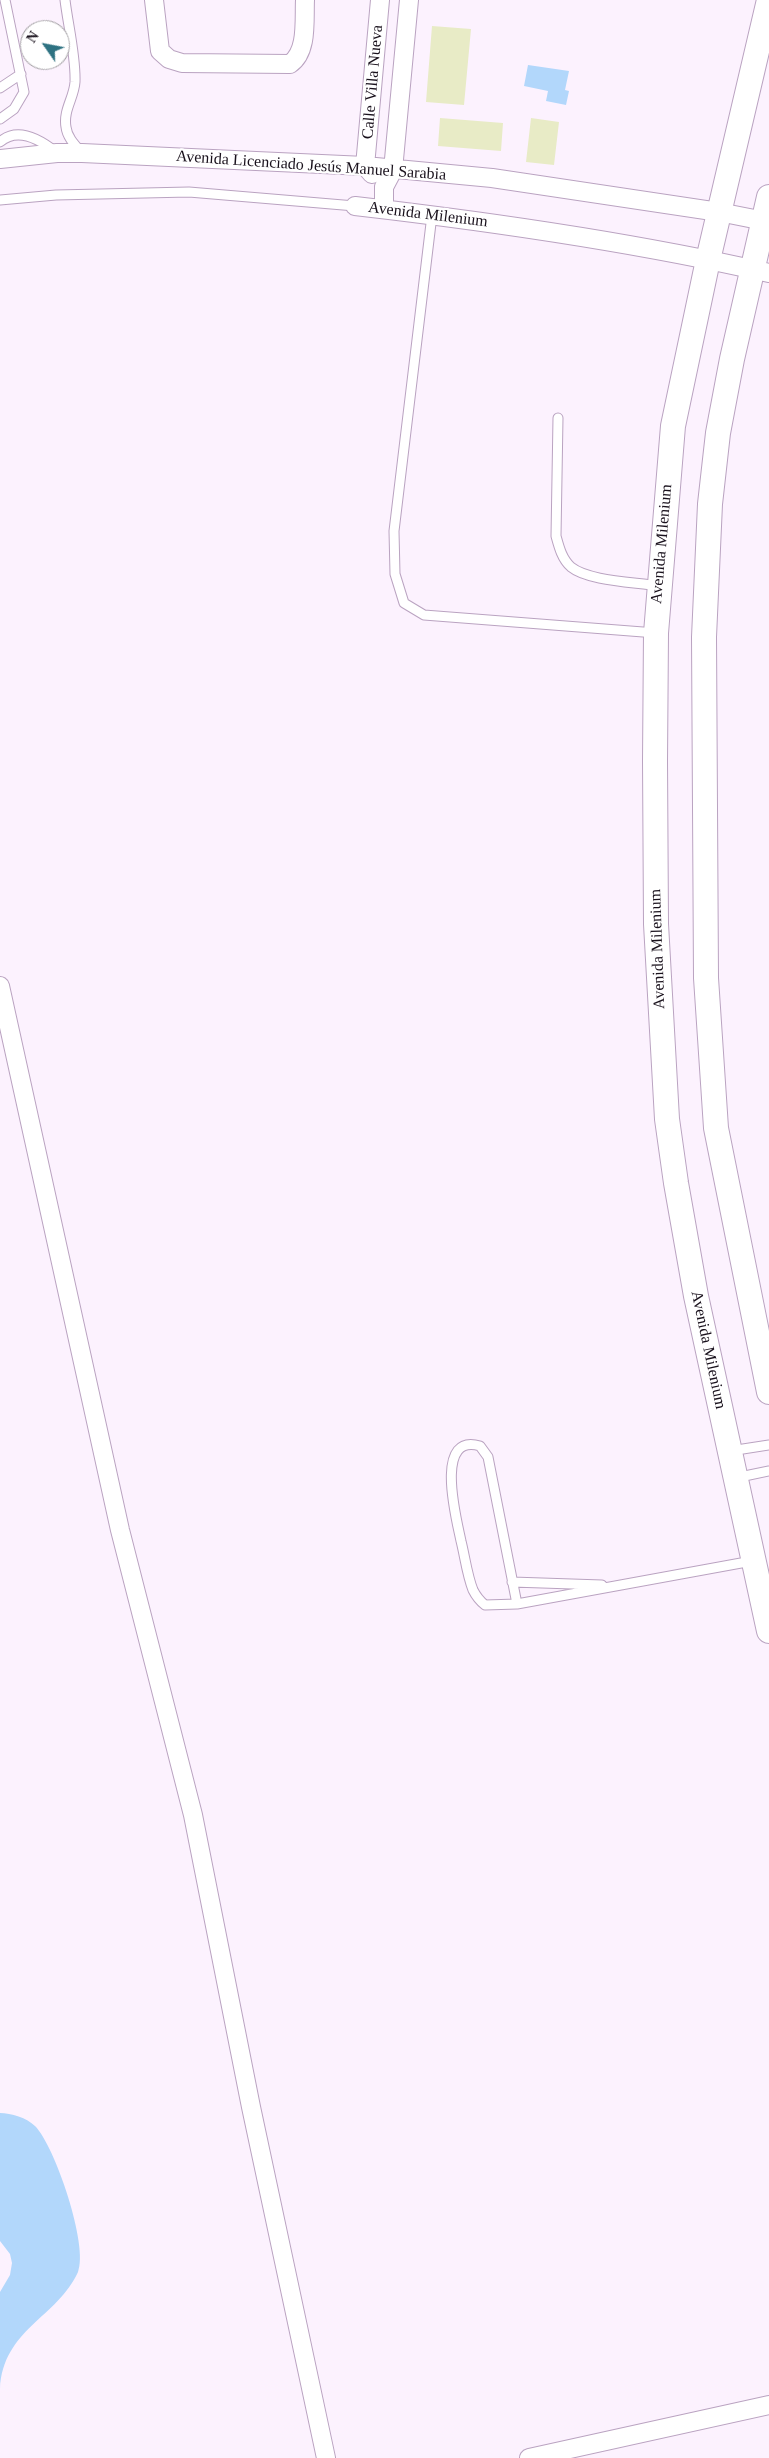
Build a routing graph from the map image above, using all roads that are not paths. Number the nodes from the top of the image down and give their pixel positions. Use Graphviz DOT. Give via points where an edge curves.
graph roads {
  1 [pos="5,0"];
  2 [pos="65,0"];
  3 [pos="154,0"];
  4 [pos="305,0"];
  5 [pos="380,0"];
  6 [pos="410,0"];
  7 [pos="769,0"];
  8 [pos="21,74"];
  9 [pos="0,88"];
  10 [pos="0,119"];
  11 [pos="0,142"];
  12 [pos="57,153"];
  13 [pos="82,153"];
  14 [pos="0,160"];
  15 [pos="365,166"];
  16 [pos="393,170"];
  17 [pos="384,186"];
  18 [pos="769,198"];
  19 [pos="0,200"];
  20 [pos="355,206"];
  21 [pos="384,209"];
  22 [pos="719,212"];
  23 [pos="432,216"];
  24 [pos="766,222"];
  25 [pos="708,260"];
  26 [pos="761,271"];
  27 [pos="558,418"];
  28 [pos="658,586"];
  29 [pos="656,633"];
  30 [pos="0,986"];
  31 [pos="769,1392"];
  32 [pos="769,1445"];
  33 [pos="730,1451"];
  34 [pos="769,1471"];
  35 [pos="735,1478"];
  36 [pos="753,1560"];
  37 [pos="512,1582"];
  38 [pos="618,1585"];
  39 [pos="517,1604"];
  40 [pos="769,1631"];
  41 [pos="769,2405"];
  42 [pos="326,2458"];
  43 [pos="529,2458"];
  1 -- 8 [label="lane"];
  2 -- 13 [label="lane" via="75,79 65,126"];
  3 -- 4 [label="street" via="160,50 169,59 182,63 290,64 297,60 302,47"];
  5 -- 15 [label="street, Calle Villa Nueva"];
  6 -- 16 [label="street, Calle Villa Nueva"];
  7 -- 22 [label="street, Avenida Milenium"];
  8 -- 9 [label="lane"];
  8 -- 10 [label="lane" via="24,92 20,101"];
  11 -- 12 [label="lane" via="17,134 28,136"];
  12 -- 13 [label="street, Avenida Licenciado Jesús Manuel Sarabia"];
  12 -- 14 [label="street, Avenida Licenciado Jesús Manuel Sarabia"];
  13 -- 15 [label="street, Avenida Licenciado Jesús Manuel Sarabia"];
  15 -- 16 [label="street, Avenida Licenciado Jesús Manuel Sarabia"];
  15 -- 17 [label="street"];
  16 -- 17 [label="street, Calle Villa Nueva"];
  16 -- 22 [label="street, Avenida Licenciado Jesús Manuel Sarabia" via="492,178"];
  17 -- 21 [label="street, Calle Villa Nueva"];
  18 -- 24 [label="street"];
  19 -- 20 [label="lane" via="56,195 189,192"];
  20 -- 21 [label="street, Avenida Milenium"];
  21 -- 23 [label="street, Avenida Milenium"];
  22 -- 24 [label="street, Avenida Licenciado Jesús Manuel Sarabia"];
  22 -- 25 [label="street, Avenida Milenium"];
  23 -- 25 [label="street, Avenida Milenium" via="499,224"];
  23 -- 29 [label="lane" via="394,531 395,574 404,602 424,615"];
  24 -- 26 [label="street"];
  25 -- 26 [label="street"];
  25 -- 28 [label="street, Avenida Milenium" via="673,426"];
  26 -- 31 [label="street" via="720,423 710,504 704,637 706,978 716,1128"];
  27 -- 28 [label="lane" via="556,536 561,553 570,566 584,575"];
  28 -- 29 [label="street, Avenida Milenium"];
  29 -- 33 [label="street, Avenida Milenium" via="656,924 668,1119 696,1296"];
  30 -- 42 [label="street" via="120,1530 192,1815"];
  32 -- 33 [label="lane"];
  33 -- 35 [label="street, Avenida Milenium"];
  34 -- 35 [label="lane"];
  35 -- 36 [label="street, Avenida Milenium"];
  36 -- 38 [label="lane"];
  36 -- 40 [label="street, Avenida Milenium"];
  37 -- 38 [label="lane"];
  37 -- 39 [label="lane"];
  37 -- 39 [label="lane" via="488,1457 480,1446 463,1446 456,1455 450,1490 474,1591 485,1605"];
  38 -- 39 [label="lane"];
  41 -- 43 [label="street"];
}
